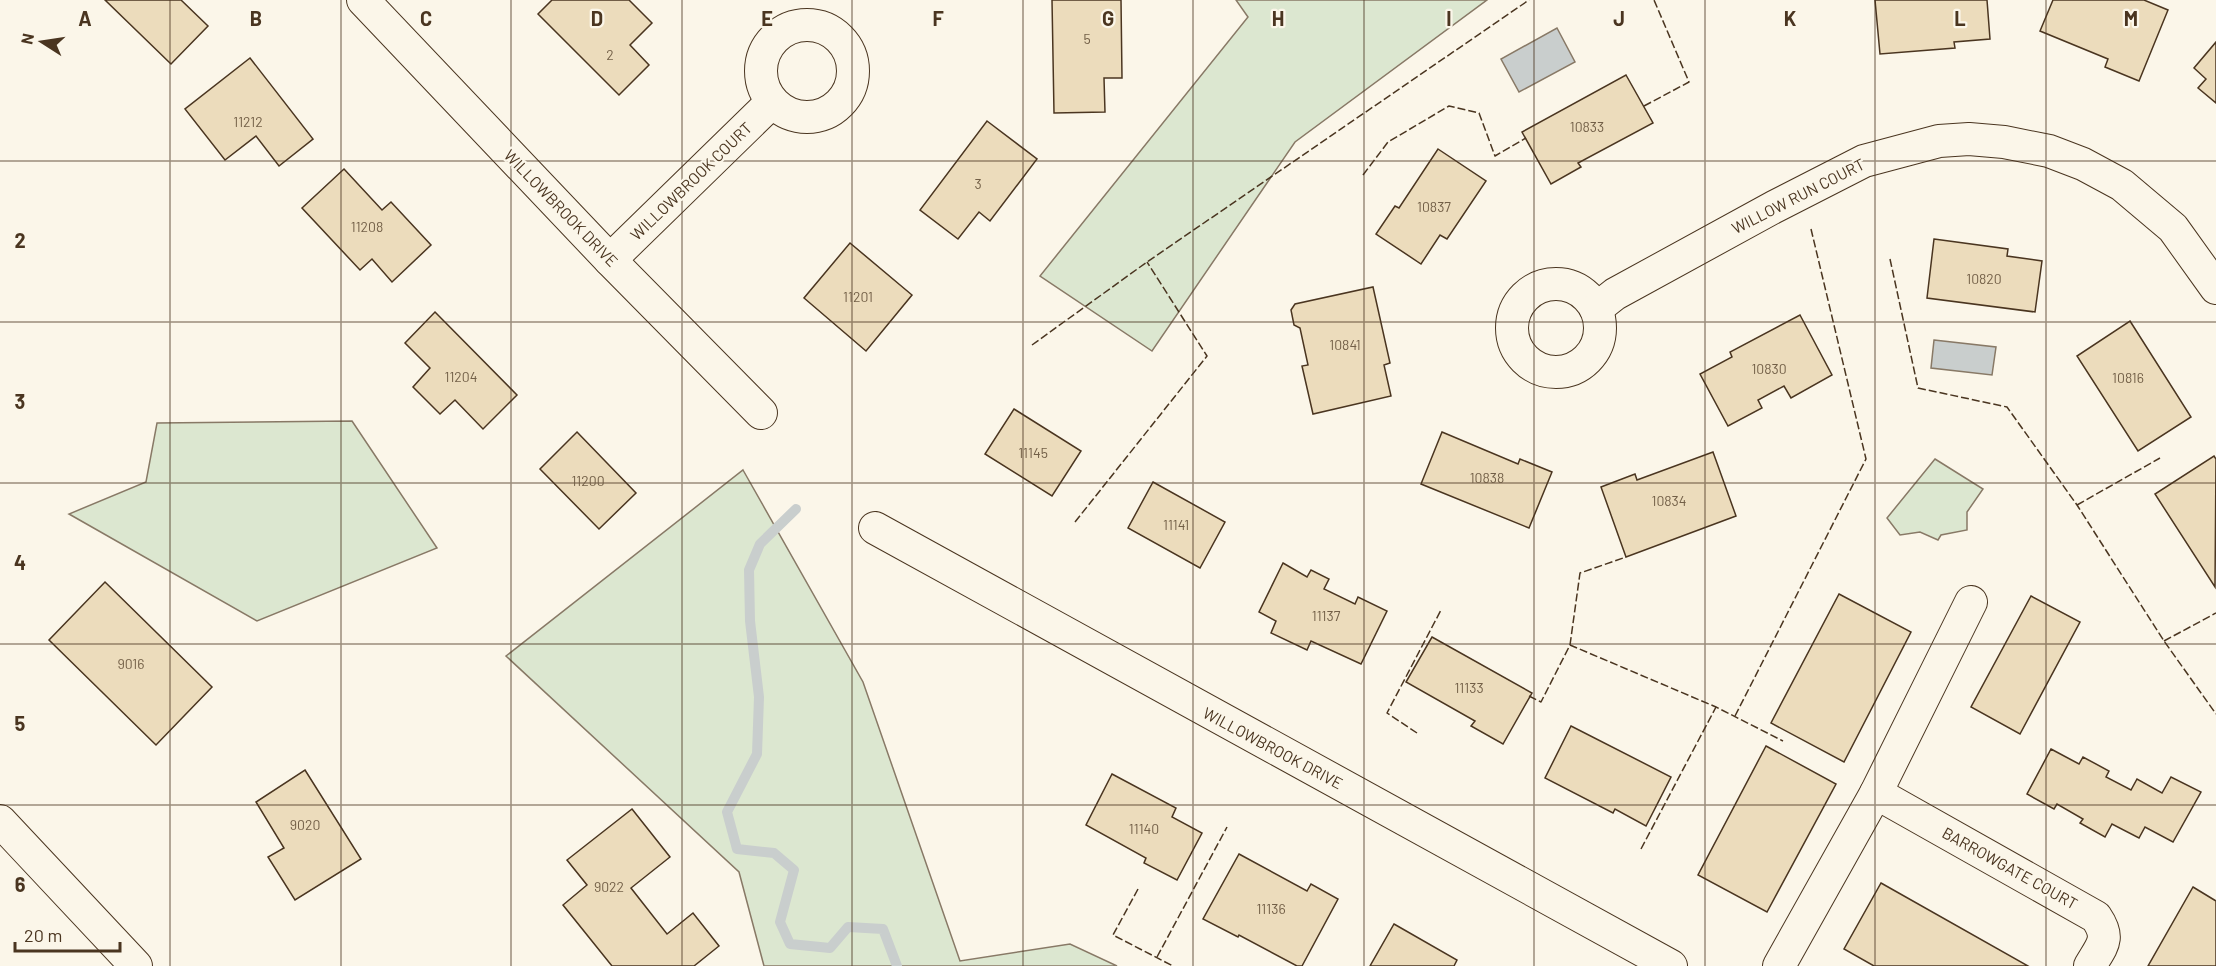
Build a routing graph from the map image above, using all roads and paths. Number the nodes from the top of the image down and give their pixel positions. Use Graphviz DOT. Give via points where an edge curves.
graph roads {
  1 [pos="363,0"];
  2 [pos="772,102"];
  3 [pos="610,260"];
  4 [pos="2216,288"];
  5 [pos="1596,309"];
  6 [pos="761,413"];
  7 [pos="875,528"];
  8 [pos="1971,602"];
  9 [pos="1876,793"];
  10 [pos="0,821"];
  11 [pos="136,966"];
  12 [pos="1671,966"];
  13 [pos="1779,966"];
  14 [pos="2090,966"];
  1 -- 3 [label="street, WILLOWBROOK DRIVE"];
  2 -- 3 [label="street, WILLOWBROOK COURT"];
  3 -- 6 [label="street, WILLOWBROOK DRIVE"];
  4 -- 5 [label="street, WILLOW RUN COURT" via="2173,228 2122,185 2049,151 1969,139 1939,141 1864,161 1615,294"];
  7 -- 12 [label="street, WILLOWBROOK DRIVE"];
  8 -- 9 [label="street"];
  9 -- 13 [label="street"];
  9 -- 14 [label="street, BARROWGATE COURT" via="2096,917 2104,928 2103,942"];
  10 -- 11 [label="street"];
}
